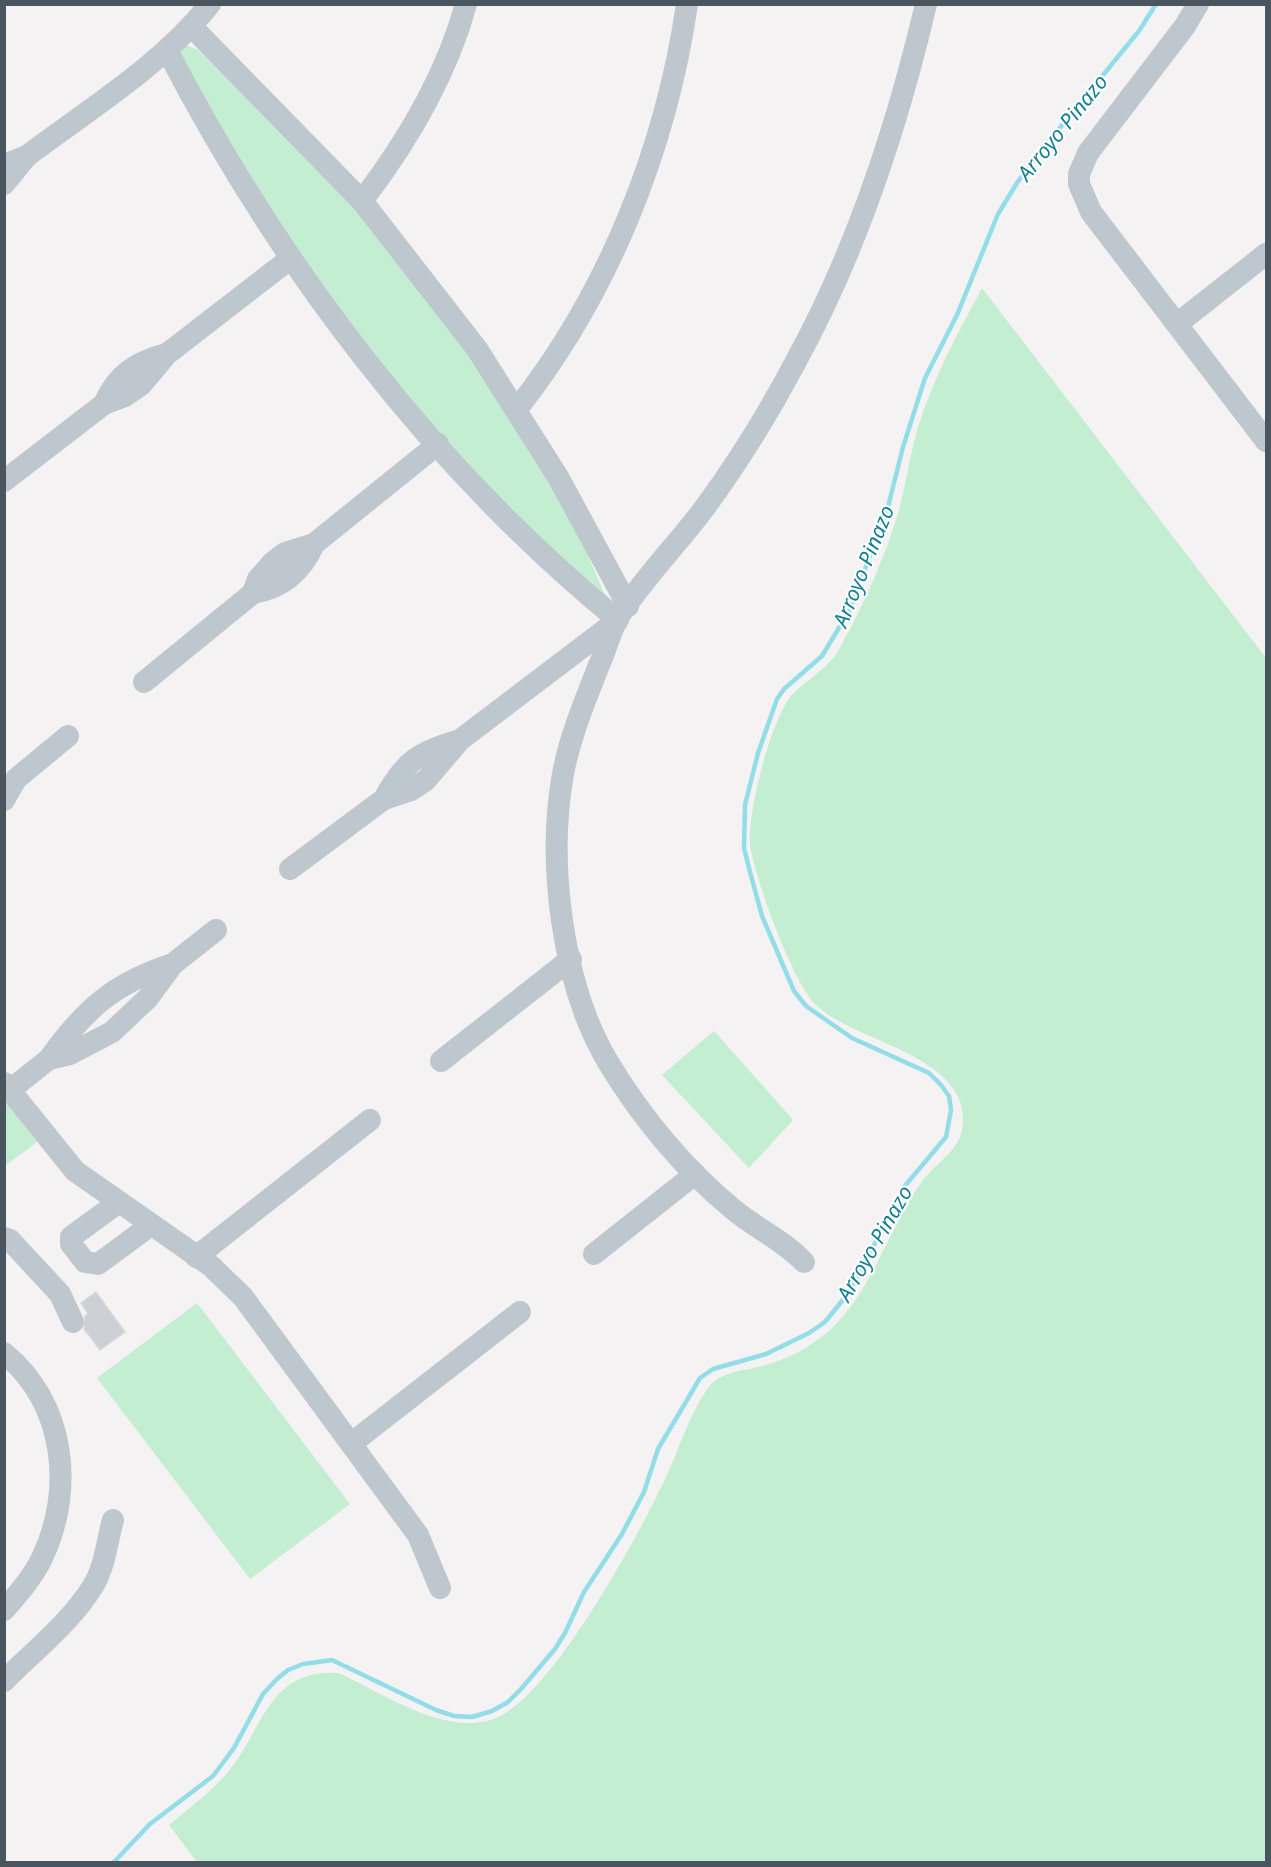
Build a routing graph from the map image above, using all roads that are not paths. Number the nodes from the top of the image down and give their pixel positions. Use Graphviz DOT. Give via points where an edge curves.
graph roads {
  1 [pos="210,4"];
  2 [pos="466,4"];
  3 [pos="687,4"];
  4 [pos="926,4"];
  5 [pos="1198,4"];
  6 [pos="192,27"];
  7 [pos="167,50"];
  8 [pos="27,156"];
  9 [pos="4,165"];
  10 [pos="4,184"];
  11 [pos="362,201"];
  12 [pos="1266,254"];
  13 [pos="291,258"];
  14 [pos="1177,324"];
  15 [pos="517,409"];
  16 [pos="1266,441"];
  17 [pos="438,444"];
  18 [pos="4,481"];
  19 [pos="623,613"];
  20 [pos="144,682"];
  21 [pos="68,736"];
  22 [pos="10,781"];
  23 [pos="4,800"];
  24 [pos="290,869"];
  25 [pos="216,930"];
  26 [pos="571,959"];
  27 [pos="173,964"];
  28 [pos="49,1059"];
  29 [pos="441,1061"];
  30 [pos="7,1086"];
  31 [pos="370,1120"];
  32 [pos="694,1174"];
  33 [pos="119,1202"];
  34 [pos="151,1225"];
  35 [pos="4,1238"];
  36 [pos="594,1254"];
  37 [pos="196,1257"];
  38 [pos="804,1262"];
  39 [pos="519,1312"];
  40 [pos="72,1322"];
  41 [pos="4,1353"];
  42 [pos="352,1443"];
  43 [pos="113,1520"];
  44 [pos="440,1588"];
  45 [pos="4,1610"];
  46 [pos="4,1681"];
  1 -- 6 [label="street"];
  2 -- 11 [label="street" via="445,65 417,121"];
  3 -- 15 [label="street" via="669,94 623,231 568,338"];
  4 -- 19 [label="street" via="866,206 798,359 722,483"];
  5 -- 14 [label="street" via="1097,138 1079,174 1082,195 1091,212"];
  6 -- 7 [label="street"];
  6 -- 11 [label="street"];
  7 -- 8 [label="street"];
  7 -- 13 [label="street" via="214,136"];
  8 -- 9 [label="street"];
  8 -- 10 [label="street"];
  11 -- 15 [label="street" via="477,349"];
  12 -- 14 [label="street"];
  13 -- 17 [label="street" via="383,380"];
  13 -- 18 [label="street" via="167,354 131,367 115,381 104,404"];
  14 -- 16 [label="street"];
  15 -- 19 [label="street" via="582,519"];
  17 -- 19 [label="street" via="567,578"];
  17 -- 20 [label="street" via="314,544 285,553 273,562 264,570 253,593"];
  19 -- 24 [label="street" via="460,740 426,780 384,799"];
  19 -- 26 [label="street" via="579,715 562,777 558,878"];
  21 -- 22 [label="street"];
  22 -- 23 [label="street"];
  25 -- 27 [label="street"];
  26 -- 29 [label="street"];
  26 -- 32 [label="street" via="587,1014 606,1059 644,1116"];
  27 -- 28 [label="street" via="120,985 97,1001"];
  27 -- 28 [label="street" via="148,998 112,1032 70,1054"];
  28 -- 30 [label="street"];
  30 -- 33 [label="street" via="75,1171"];
  31 -- 37 [label="street"];
  32 -- 36 [label="street"];
  32 -- 38 [label="street" via="736,1211 787,1244"];
  33 -- 34 [label="street"];
  33 -- 34 [label="street" via="71,1237 71,1244 85,1262 98,1264"];
  34 -- 37 [label="street"];
  35 -- 40 [label="street" via="60,1294"];
  37 -- 42 [label="street" via="243,1297"];
  39 -- 42 [label="street"];
  41 -- 45 [label="street" via="27,1376 46,1404 57,1440 61,1482 55,1523 41,1559"];
  42 -- 44 [label="street" via="418,1535"];
  43 -- 46 [label="street" via="93,1586 72,1613"];
}
